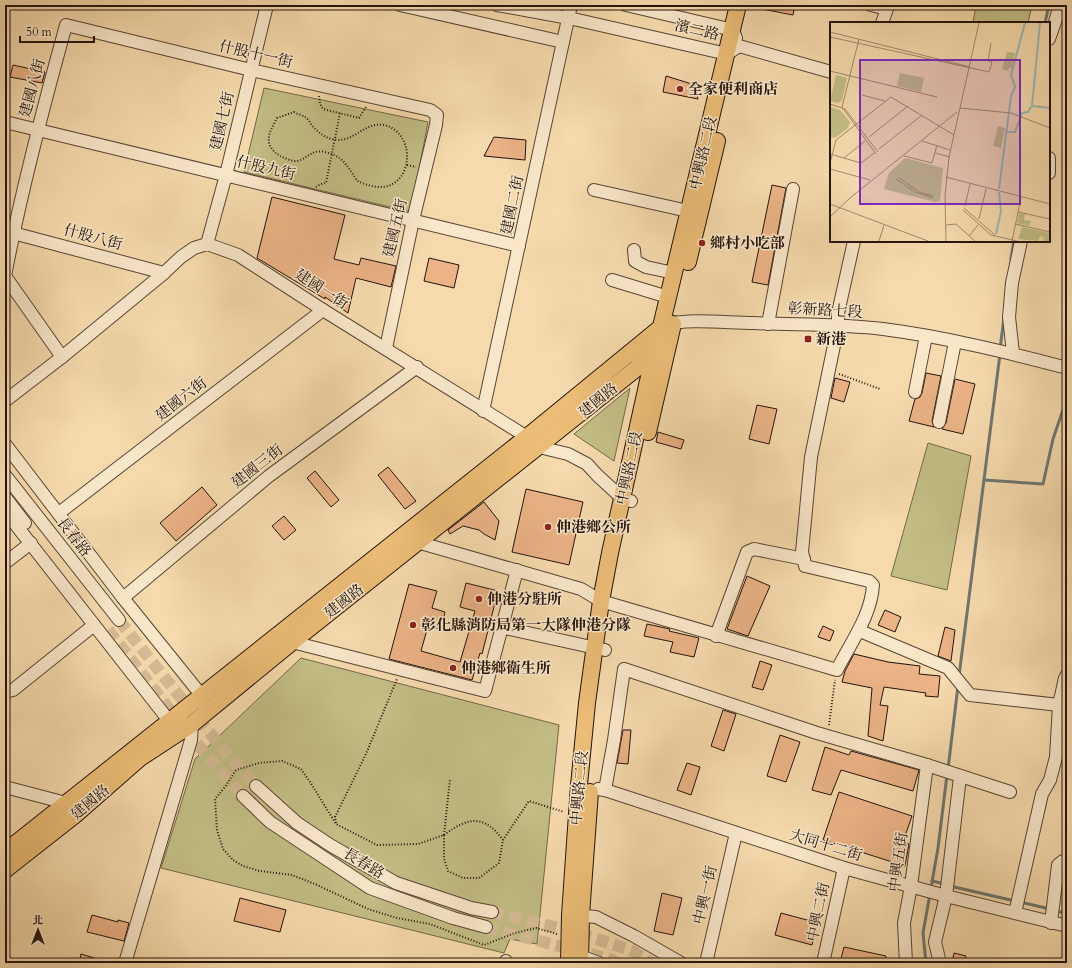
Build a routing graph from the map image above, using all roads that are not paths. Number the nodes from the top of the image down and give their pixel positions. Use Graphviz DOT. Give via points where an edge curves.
graph roads {
  1 [pos="267,5"];
  2 [pos="400,5"];
  3 [pos="497,5"];
  4 [pos="626,5"];
  5 [pos="738,5"];
  6 [pos="748,5"];
  7 [pos="871,5"];
  8 [pos="1060,5"];
  9 [pos="569,9"];
  10 [pos="882,22"];
  11 [pos="66,25"];
  12 [pos="733,30"];
  13 [pos="1050,36"];
  14 [pos="563,42"];
  15 [pos="733,50"];
  16 [pos="251,70"];
  17 [pos="830,72"];
  18 [pos="437,115"];
  19 [pos="5,122"];
  20 [pos="38,130"];
  21 [pos="226,175"];
  22 [pos="793,189"];
  23 [pos="594,190"];
  24 [pos="695,212"];
  25 [pos="413,220"];
  26 [pos="13,232"];
  27 [pos="854,242"];
  28 [pos="1022,242"];
  29 [pos="207,244"];
  30 [pos="519,246"];
  31 [pos="634,250"];
  32 [pos="164,273"];
  33 [pos="674,273"];
  34 [pos="5,276"];
  35 [pos="612,280"];
  36 [pos="668,297"];
  37 [pos="322,310"];
  38 [pos="768,324"];
  39 [pos="838,326"];
  40 [pos="664,330"];
  41 [pos="926,336"];
  42 [pos="956,342"];
  43 [pos="386,348"];
  44 [pos="1013,353"];
  45 [pos="62,356"];
  46 [pos="417,367"];
  47 [pos="1067,368"];
  48 [pos="915,392"];
  49 [pos="5,401"];
  50 [pos="483,411"];
  51 [pos="939,422"];
  52 [pos="533,442"];
  53 [pos="5,444"];
  54 [pos="5,475"];
  55 [pos="5,497"];
  56 [pos="627,500"];
  57 [pos="5,510"];
  58 [pos="59,513"];
  59 [pos="31,542"];
  60 [pos="418,542"];
  61 [pos="804,559"];
  62 [pos="5,563"];
  63 [pos="517,570"];
  64 [pos="123,598"];
  65 [pos="607,603"];
  66 [pos="119,620"];
  67 [pos="94,625"];
  68 [pos="501,627"];
  69 [pos="108,630"];
  70 [pos="860,631"];
  71 [pos="716,636"];
  72 [pos="292,642"];
  73 [pos="600,649"];
  74 [pos="1067,675"];
  75 [pos="5,692"];
  76 [pos="202,696"];
  77 [pos="1059,705"];
  78 [pos="170,722"];
  79 [pos="192,724"];
  80 [pos="1062,758"];
  81 [pos="930,766"];
  82 [pos="956,775"];
  83 [pos="256,786"];
  84 [pos="5,787"];
  85 [pos="591,788"];
  86 [pos="1010,792"];
  87 [pos="243,796"];
  88 [pos="66,803"];
  89 [pos="736,833"];
  90 [pos="5,852"];
  91 [pos="1067,860"];
  92 [pos="844,868"];
  93 [pos="5,870"];
  94 [pos="911,886"];
  95 [pos="946,896"];
  96 [pos="492,912"];
  97 [pos="1015,913"];
  98 [pos="576,915"];
  99 [pos="1051,923"];
  100 [pos="1067,926"];
  101 [pos="486,927"];
  102 [pos="575,959"];
  103 [pos="125,963"];
  104 [pos="599,963"];
  105 [pos="681,963"];
  106 [pos="706,963"];
  107 [pos="823,963"];
  108 [pos="906,963"];
  109 [pos="940,963"];
  1 -- 16 [label="street, 建國七街"];
  2 -- 14 [label="street"];
  3 -- 9 [label="street, 濱二路"];
  4 -- 12 [label="street, 濱二路"];
  5 -- 12 [label="main road, 中興路二段"];
  6 -- 15 [label="main road, 中興路二段"];
  7 -- 10 [label="street" via="887,10"];
  8 -- 13 [label="street"];
  9 -- 14 [label="street, 建國二街"];
  9 -- 15 [label="street, 濱二路"];
  11 -- 16 [label="street, 什股十一街"];
  11 -- 20 [label="street, 建國八街"];
  12 -- 15 [label="main road, 中興路二段"];
  14 -- 30 [label="street, 建國二街"];
  15 -- 17 [label="street, 濱二路"];
  15 -- 24 [label="main road, 中興路二段"];
  16 -- 18 [label="street, 什股十一街" via="430,110"];
  16 -- 21 [label="street, 建國七街"];
  18 -- 25 [label="street, 建國五街"];
  19 -- 20 [label="street, 什股九街"];
  20 -- 21 [label="street, 什股九街"];
  20 -- 26 [label="street, 建國八街"];
  21 -- 25 [label="street, 什股九街"];
  21 -- 29 [label="street, 建國七街"];
  22 -- 38 [label="street"];
  23 -- 24 [label="street"];
  24 -- 33 [label="main road, 中興路二段"];
  24 -- 40 [label="main road, 中興路二段"];
  25 -- 30 [label="street, 什股九街"];
  25 -- 43 [label="street, 建國五街"];
  26 -- 32 [label="street, 什股八街"];
  26 -- 34 [label="street, 建國八街"];
  27 -- 39 [label="street" via="838,313"];
  28 -- 44 [label="street" via="1012,283 1009,317"];
  29 -- 32 [label="street" via="194,248"];
  29 -- 37 [label="street, 建國一街" via="238,255"];
  30 -- 50 [label="street, 建國二街"];
  31 -- 33 [label="street" via="635,261 646,268"];
  32 -- 45 [label="street"];
  33 -- 36 [label="main road, 中興路二段"];
  34 -- 45 [label="street, 建國八街"];
  35 -- 36 [label="street"];
  36 -- 40 [label="main road, 中興路二段"];
  37 -- 43 [label="street, 建國一街"];
  37 -- 58 [label="street, 建國六街"];
  38 -- 39 [label="street, 彰新路七段"];
  38 -- 40 [label="street, 彰新路七段"];
  39 -- 41 [label="street, 彰新路七段"];
  39 -- 61 [label="street" via="811,457 802,552"];
  40 -- 52 [label="main road, 建國路" via="637,368"];
  40 -- 56 [label="main road, 中興路二段"];
  40 -- 56 [label="main road, 中興路二段"];
  41 -- 42 [label="street, 彰新路七段"];
  41 -- 48 [label="street"];
  42 -- 44 [label="street, 彰新路七段"];
  42 -- 51 [label="street"];
  43 -- 46 [label="street, 建國一街"];
  44 -- 47 [label="street"];
  45 -- 49 [label="street"];
  46 -- 50 [label="street, 建國一街"];
  46 -- 64 [label="street, 建國三街" via="269,476"];
  50 -- 52 [label="street, 建國一街"];
  52 -- 56 [label="street, 建國一街" via="568,454 587,464"];
  52 -- 60 [label="main road, 建國路"];
  52 -- 76 [label="main road, 建國路"];
  53 -- 58 [label="street"];
  54 -- 66 [label="street, 長春路"];
  55 -- 69 [label="street, 長春路"];
  56 -- 65 [label="main road, 中興路二段"];
  57 -- 59 [label="street"];
  58 -- 64 [label="street"];
  59 -- 62 [label="street"];
  59 -- 67 [label="street"];
  60 -- 63 [label="street"];
  60 -- 72 [label="main road, 建國路"];
  61 -- 70 [label="street" via="806,566 869,581 873,585"];
  61 -- 71 [label="street" via="754,549 747,552"];
  63 -- 65 [label="street" via="581,589"];
  63 -- 68 [label="street"];
  64 -- 76 [label="street"];
  65 -- 71 [label="street"];
  65 -- 73 [label="main road, 中興路二段"];
  67 -- 75 [label="street" via="13,690"];
  67 -- 78 [label="street"];
  68 -- 72 [label="street" via="485,691"];
  68 -- 73 [label="street"];
  70 -- 71 [label="street" via="837,670"];
  70 -- 77 [label="street" via="948,668 970,695"];
  72 -- 79 [label="main road, 建國路"];
  73 -- 85 [label="main road, 中興路二段"];
  74 -- 77 [label="street"];
  76 -- 78 [label="main road, 建國路"];
  76 -- 79 [label="street"];
  77 -- 80 [label="street"];
  78 -- 79 [label="street"];
  78 -- 88 [label="main road, 建國路"];
  79 -- 93 [label="main road, 建國路" via="140,758 75,815"];
  79 -- 103 [label="street" via="190,740"];
  80 -- 97 [label="street" via="1042,794"];
  81 -- 82 [label="street"];
  81 -- 85 [label="street" via="817,733 624,669 614,740"];
  81 -- 94 [label="street, 中興五街"];
  82 -- 86 [label="street"];
  82 -- 95 [label="street"];
  83 -- 96 [label="street, 長春路" via="297,823 396,883 471,908"];
  84 -- 88 [label="street"];
  85 -- 89 [label="street, 大同十二街"];
  85 -- 98 [label="main road, 中興路二段"];
  85 -- 98 [label="main road, 中興路二段" via="577,816"];
  87 -- 101 [label="street, 長春路" via="270,822 370,888"];
  88 -- 90 [label="main road, 建國路"];
  89 -- 92 [label="street, 大同十二街"];
  89 -- 106 [label="street, 中興一街"];
  91 -- 99 [label="street" via="1058,865"];
  92 -- 94 [label="street, 大同十二街"];
  92 -- 107 [label="street, 中興二街"];
  94 -- 95 [label="street, 大同十二街"];
  94 -- 108 [label="street, 中興五街" via="904,923"];
  95 -- 97 [label="street, 大同十二街"];
  95 -- 109 [label="street" via="935,942"];
  97 -- 99 [label="street, 大同十二街"];
  98 -- 102 [label="main road, 中興路二段"];
  98 -- 102 [label="main road, 中興路二段" via="569,938"];
  98 -- 105 [label="street" via="596,917"];
  99 -- 100 [label="street, 大同十二街"];
  102 -- 104 [label="street"];
}
